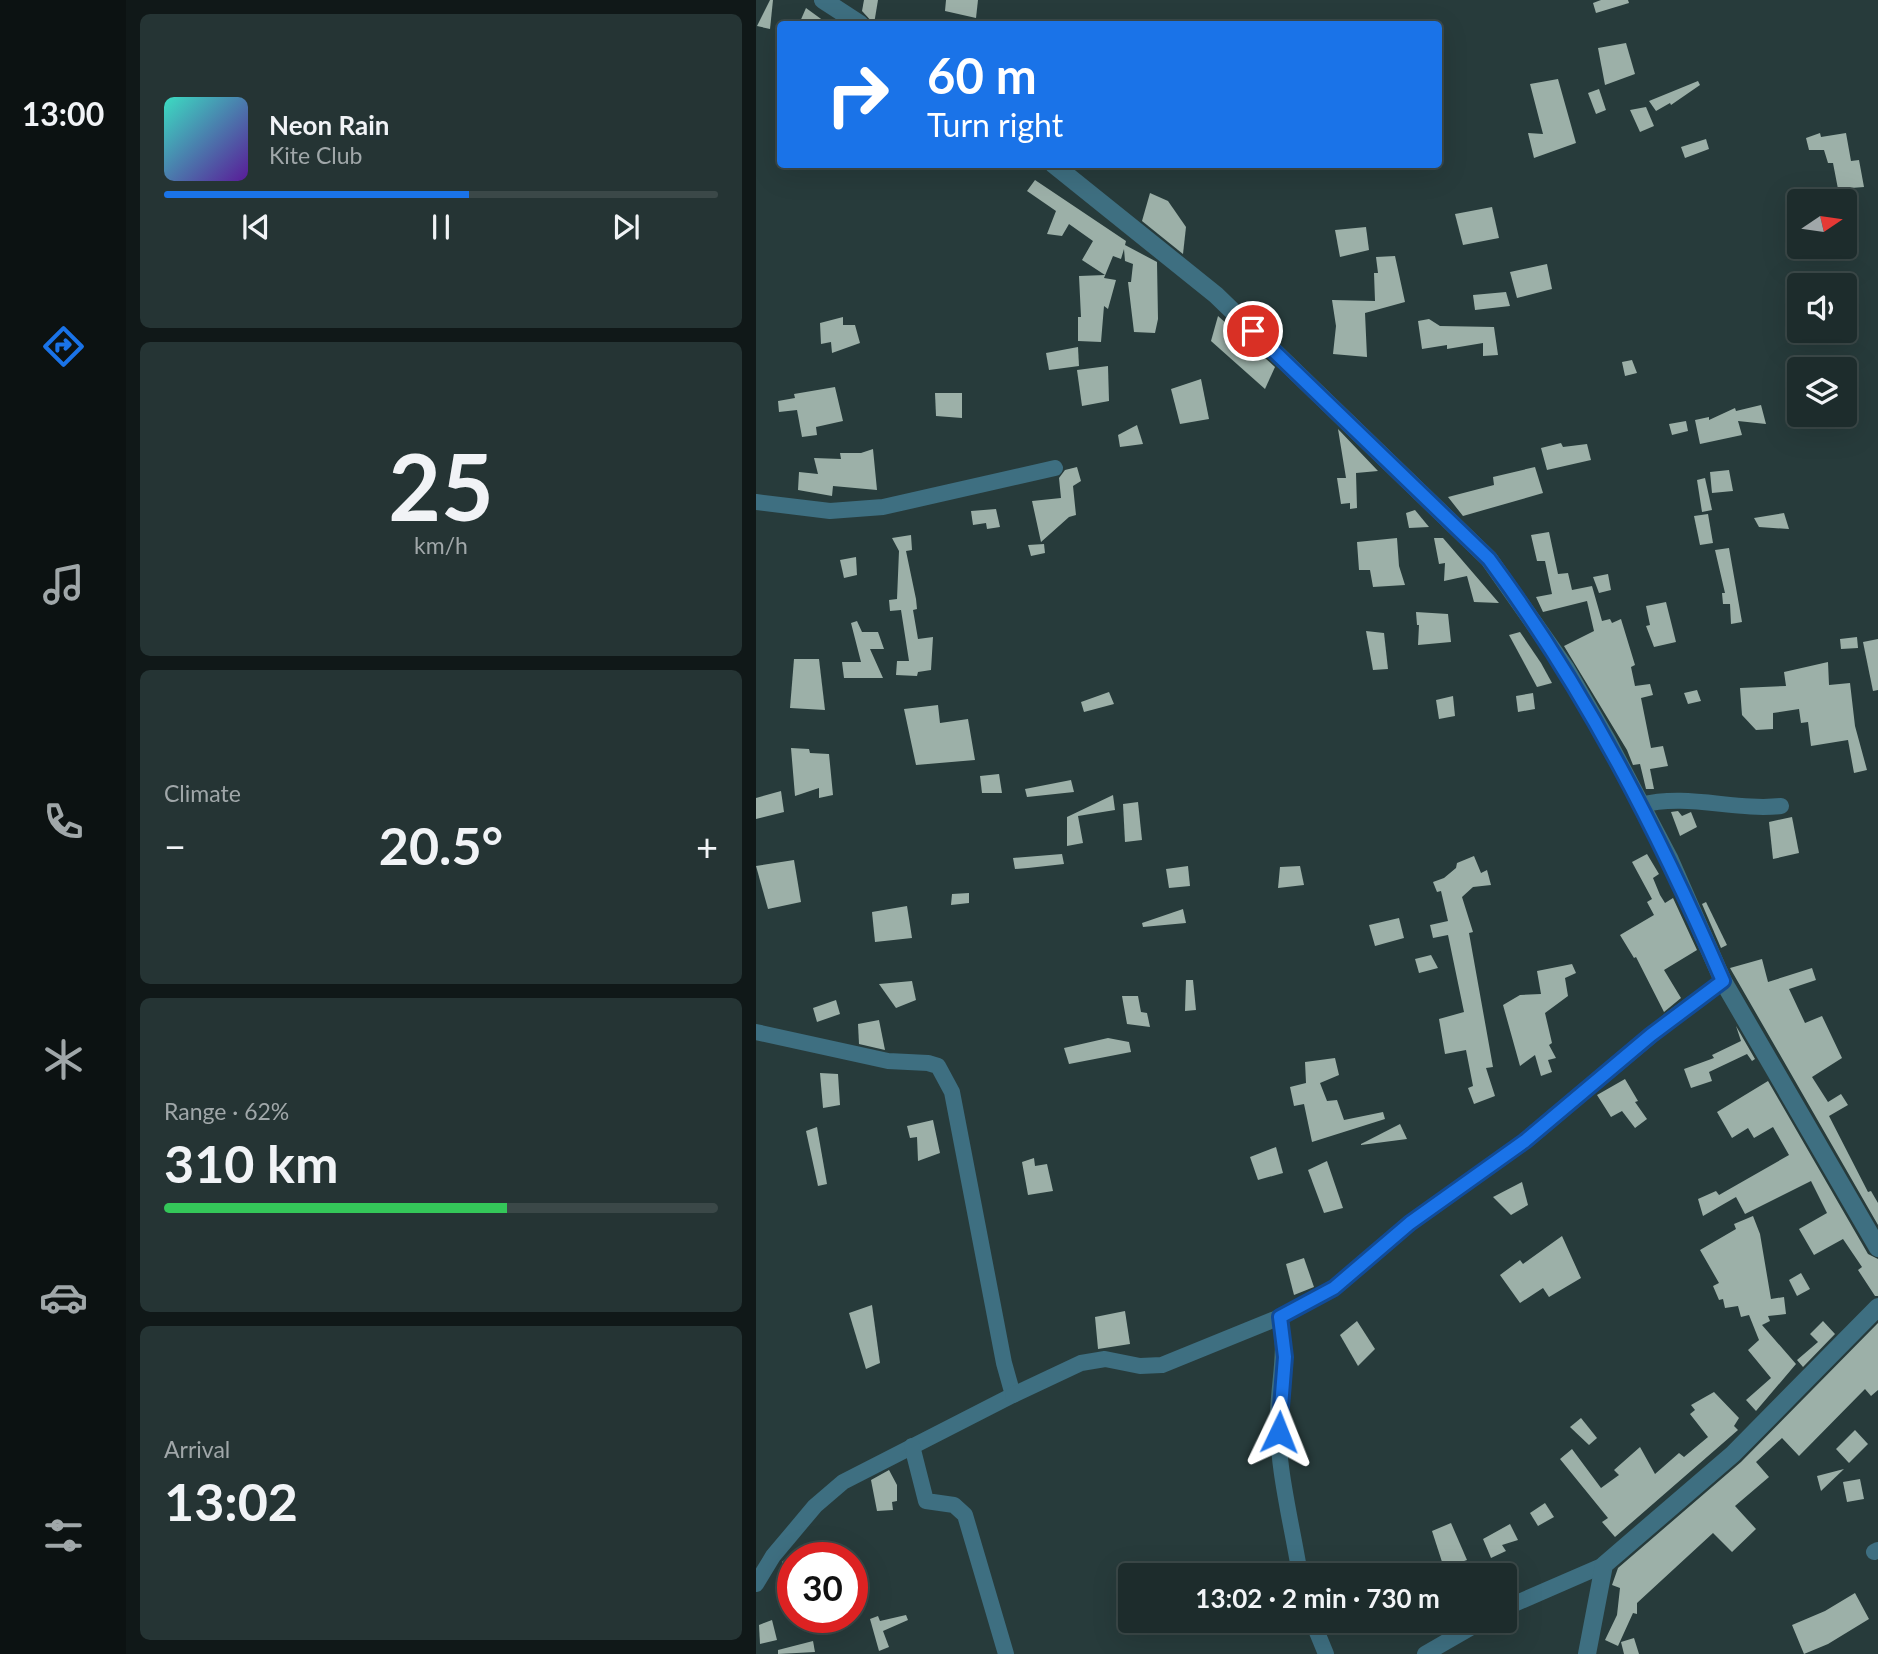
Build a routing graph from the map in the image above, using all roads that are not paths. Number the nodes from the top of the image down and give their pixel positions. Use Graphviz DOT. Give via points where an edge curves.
graph roads {
  1 [pos="823,0"];
  2 [pos="855,21"];
  3 [pos="1058,168"];
  4 [pos="1055,468"];
  5 [pos="756,502"];
  6 [pos="1641,805"];
  7 [pos="1781,806"];
  8 [pos="1723,981"];
  9 [pos="756,1032"];
  10 [pos="1878,1248"];
  11 [pos="1878,1307"];
  12 [pos="1280,1317"];
  13 [pos="1013,1395"];
  14 [pos="912,1446"];
  15 [pos="1298,1563"];
  16 [pos="1604,1565"];
  17 [pos="756,1584"];
  18 [pos="1517,1603"];
  19 [pos="1317,1633"];
  20 [pos="1461,1633"];
  21 [pos="1006,1654"];
  22 [pos="1326,1654"];
  23 [pos="1424,1654"];
  24 [pos="1587,1654"];
  1 -- 2 [label="street"];
  3 -- 6 [label="street" via="1216,295 1489,559 1566,669"];
  4 -- 5 [label="street" via="883,507 830,511"];
  6 -- 7 [label="street" via="1672,800"];
  6 -- 8 [label="street"];
  8 -- 10 [label="street"];
  8 -- 12 [label="street" via="1525,1141 1410,1223 1334,1288"];
  9 -- 13 [label="street" via="888,1060 929,1063 945,1075 953,1092"];
  11 -- 16 [label="street" via="1733,1454"];
  12 -- 13 [label="street" via="1163,1365 1105,1359 1081,1363"];
  12 -- 15 [label="street" via="1285,1357 1278,1414 1280,1450"];
  13 -- 14 [label="street"];
  14 -- 17 [label="street" via="843,1482 815,1506"];
  14 -- 21 [label="street" via="926,1502 954,1505 965,1515"];
  16 -- 18 [label="street"];
  16 -- 24 [label="street"];
  19 -- 22 [label="street"];
  20 -- 23 [label="street"];
}
